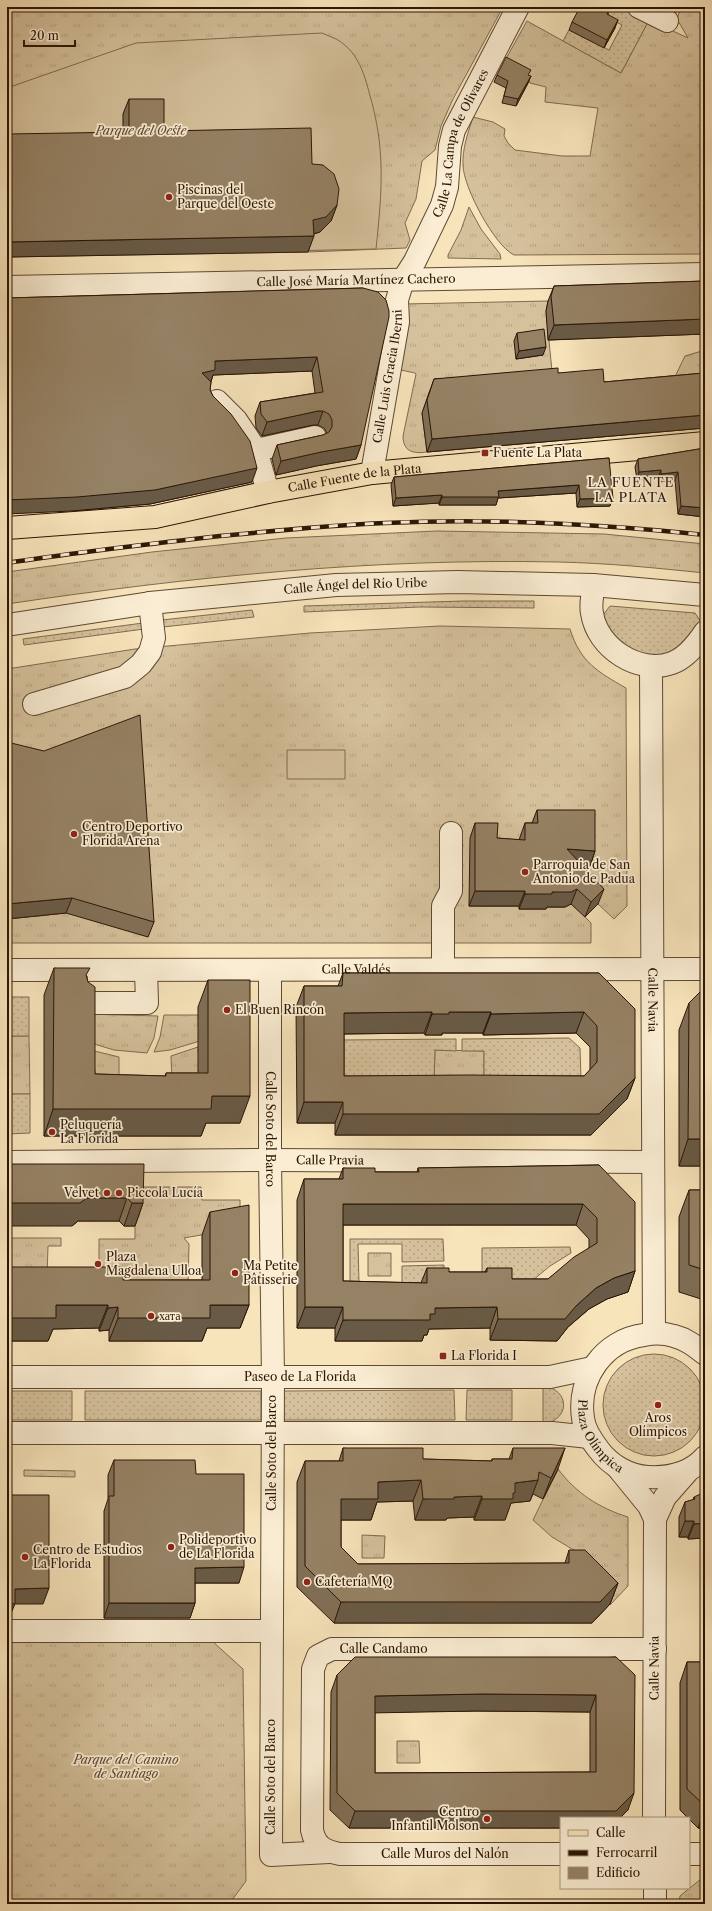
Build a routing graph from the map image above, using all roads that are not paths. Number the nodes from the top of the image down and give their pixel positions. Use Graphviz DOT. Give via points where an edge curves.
graph roads {
  1 [pos="518,7"];
  2 [pos="639,7"];
  3 [pos="666,21"];
  4 [pos="705,274"];
  5 [pos="403,280"];
  6 [pos="7,287"];
  7 [pos="217,401"];
  8 [pos="315,437"];
  9 [pos="705,443"];
  10 [pos="256,450"];
  11 [pos="372,473"];
  12 [pos="268,492"];
  13 [pos="7,528"];
  14 [pos="593,586"];
  15 [pos="705,595"];
  16 [pos="150,603"];
  17 [pos="7,625"];
  18 [pos="705,632"];
  19 [pos="651,667"];
  20 [pos="34,704"];
  21 [pos="450,833"];
  22 [pos="705,969"];
  23 [pos="7,970"];
  24 [pos="146,970"];
  25 [pos="270,970"];
  26 [pos="443,970"];
  27 [pos="652,970"];
  28 [pos="89,1003"];
  29 [pos="270,1160"];
  30 [pos="7,1162"];
  31 [pos="653,1162"];
  32 [pos="654,1333"];
  33 [pos="705,1354"];
  34 [pos="592,1368"];
  35 [pos="272,1376"];
  36 [pos="7,1377"];
  37 [pos="7,1433"];
  38 [pos="271,1434"];
  39 [pos="589,1437"];
  40 [pos="705,1457"];
  41 [pos="618,1468"];
  42 [pos="687,1472"];
  43 [pos="655,1519"];
  44 [pos="7,1631"];
  45 [pos="271,1631"];
  46 [pos="655,1649"];
  47 [pos="654,1817"];
  48 [pos="329,1852"];
  49 [pos="560,1854"];
  50 [pos="690,1854"];
  51 [pos="705,1854"];
  52 [pos="655,1889"];
  53 [pos="655,1904"];
  1 -- 5 [label="street, Calle La Campa de Olivares" via="454,130 442,205 416,261"];
  2 -- 3 [label="street"];
  4 -- 5 [label="street, Calle José María Martínez Cachero"];
  5 -- 6 [label="street, Calle José María Martínez Cachero"];
  5 -- 11 [label="street, Calle Luis Gracia Iberni" via="396,300 398,322"];
  7 -- 10 [label="street" via="236,420"];
  8 -- 10 [label="street"];
  9 -- 11 [label="main road, Calle Fuente de la Plata"];
  10 -- 12 [label="street"];
  11 -- 12 [label="main road, Calle Fuente de la Plata"];
  12 -- 13 [label="main road, Calle Fuente de la Plata" via="155,518"];
  14 -- 15 [label="street, Calle Ángel del Río Uribe"];
  14 -- 16 [label="street, Calle Ángel del Río Uribe" via="457,582 336,585"];
  14 -- 19 [label="street" via="592,613 600,633 612,650 628,660"];
  16 -- 17 [label="street, Calle Ángel del Río Uribe"];
  16 -- 20 [label="street" via="154,638 150,652 141,664 125,677"];
  18 -- 19 [label="street" via="694,649 673,663"];
  19 -- 27 [label="street, Calle Navia"];
  21 -- 26 [label="street" via="451,891 443,906"];
  22 -- 27 [label="street, Calle Valdés"];
  23 -- 24 [label="street, Calle Valdés"];
  24 -- 25 [label="street, Calle Valdés"];
  24 -- 28 [label="street" via="147,1003"];
  25 -- 26 [label="street, Calle Valdés"];
  25 -- 29 [label="street, Calle Soto del Barco"];
  26 -- 27 [label="street, Calle Valdés"];
  27 -- 31 [label="street, Calle Navia"];
  29 -- 30 [label="street, Calle Pravia"];
  29 -- 31 [label="street, Calle Pravia"];
  29 -- 35 [label="street, Calle Soto del Barco"];
  31 -- 32 [label="street, Calle Navia"];
  32 -- 33 [label="street, Plaza Olímpica" via="673,1335 691,1343"];
  32 -- 34 [label="street, Plaza Olímpica" via="632,1336 614,1345"];
  34 -- 35 [label="street, Paseo de La Florida" via="550,1377"];
  34 -- 39 [label="street, Plaza Olímpica" via="582,1401 583,1419"];
  35 -- 36 [label="street, Paseo de La Florida"];
  35 -- 38 [label="street, Calle Soto del Barco"];
  37 -- 38 [label="street"];
  38 -- 39 [label="street" via="552,1433"];
  38 -- 45 [label="street, Calle Soto del Barco"];
  39 -- 41 [label="street, Plaza Olímpica" via="604,1457"];
  40 -- 42 [label="street, Plaza Olímpica"];
  41 -- 42 [label="street, Plaza Olímpica" via="641,1477 665,1478"];
  41 -- 43 [label="street, Calle Navia" via="649,1506"];
  42 -- 43 [label="street, Calle Navia" via="665,1497"];
  43 -- 46 [label="street, Calle Navia"];
  44 -- 45 [label="street"];
  45 -- 48 [label="street, Calle Soto del Barco" via="272,1855"];
  46 -- 47 [label="street, Calle Navia"];
  46 -- 48 [label="street, Calle Candamo" via="354,1648 332,1649 318,1656 313,1669 312,1830 316,1844"];
  48 -- 49 [label="street, Calle Muros del Nalón"];
  50 -- 51 [label="street"];
  52 -- 53 [label="street"];
}
